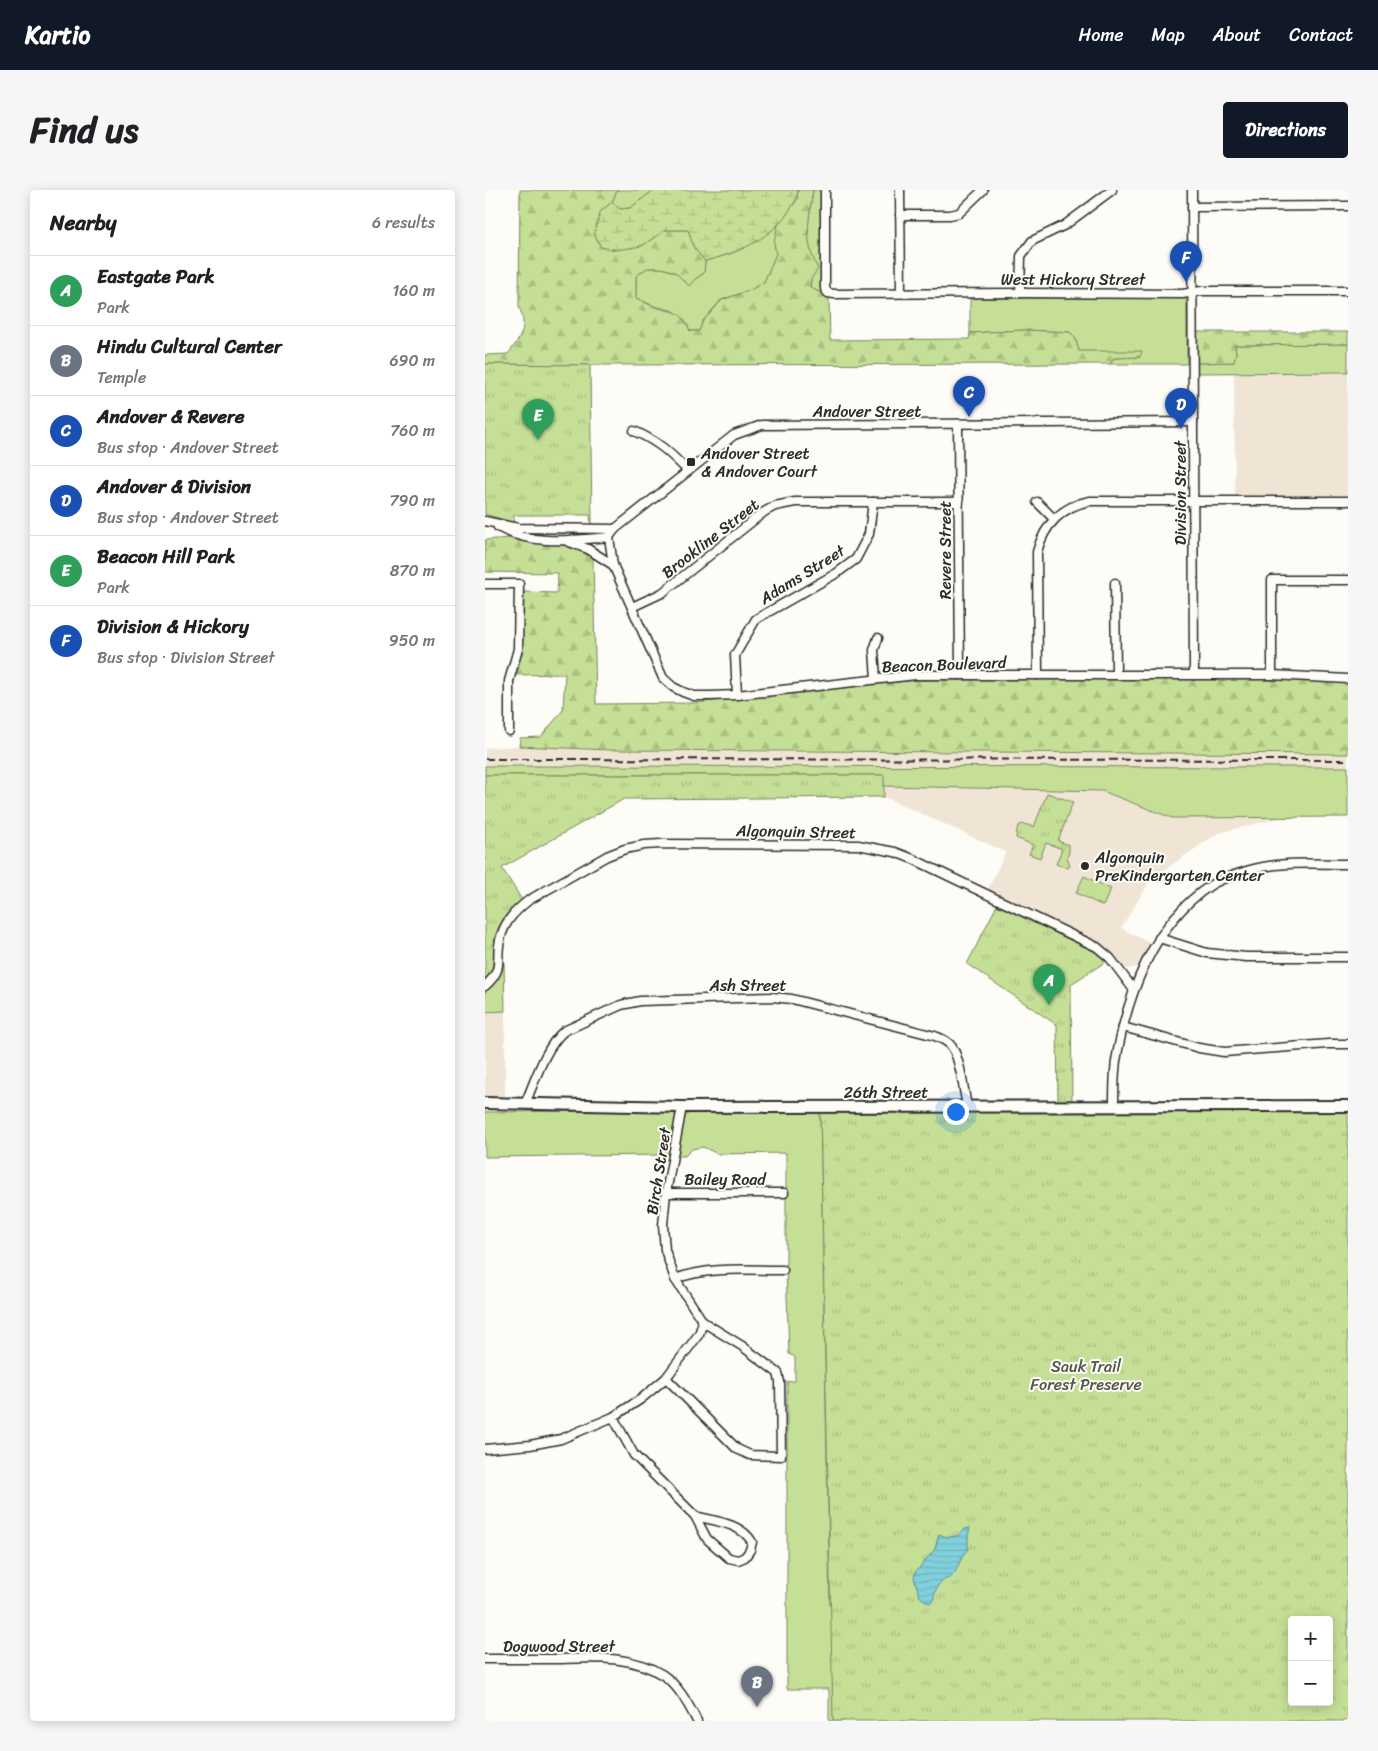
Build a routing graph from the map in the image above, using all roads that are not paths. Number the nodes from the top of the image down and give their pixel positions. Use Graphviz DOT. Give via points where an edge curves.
graph roads {
  1 [pos="825,190"];
  2 [pos="900,190"];
  3 [pos="983,190"];
  4 [pos="1112,190"];
  5 [pos="1192,190"];
  6 [pos="1348,206"];
  7 [pos="1192,207"];
  8 [pos="900,215"];
  9 [pos="1020,292"];
  10 [pos="1348,292"];
  11 [pos="901,293"];
  12 [pos="1192,293"];
  13 [pos="1193,422"];
  14 [pos="958,424"];
  15 [pos="634,431"];
  16 [pos="688,471"];
  17 [pos="1348,500"];
  18 [pos="1193,501"];
  19 [pos="873,502"];
  20 [pos="959,502"];
  21 [pos="1037,502"];
  22 [pos="1054,519"];
  23 [pos="488,522"];
  24 [pos="615,529"];
  25 [pos="609,538"];
  26 [pos="567,540"];
  27 [pos="613,565"];
  28 [pos="1348,580"];
  29 [pos="1115,583"];
  30 [pos="485,584"];
  31 [pos="632,607"];
  32 [pos="878,638"];
  33 [pos="960,675"];
  34 [pos="1038,675"];
  35 [pos="1116,675"];
  36 [pos="1194,675"];
  37 [pos="1272,675"];
  38 [pos="1348,679"];
  39 [pos="876,680"];
  40 [pos="737,695"];
  41 [pos="509,731"];
  42 [pos="1348,864"];
  43 [pos="1159,938"];
  44 [pos="1348,957"];
  45 [pos="485,985"];
  46 [pos="1134,990"];
  47 [pos="1123,1027"];
  48 [pos="1348,1044"];
  49 [pos="485,1103"];
  50 [pos="525,1104"];
  51 [pos="967,1106"];
  52 [pos="1114,1106"];
  53 [pos="1348,1106"];
  54 [pos="682,1107"];
  55 [pos="666,1193"];
  56 [pos="784,1193"];
  57 [pos="783,1270"];
  58 [pos="675,1279"];
  59 [pos="703,1322"];
  60 [pos="666,1378"];
  61 [pos="613,1417"];
  62 [pos="485,1449"];
  63 [pos="695,1516"];
  64 [pos="485,1659"];
  65 [pos="697,1721"];
  1 -- 11 [label="street, West Hickory Street" via="825,289 828,293"];
  2 -- 8 [label="street"];
  3 -- 8 [label="street" via="959,213"];
  4 -- 9 [label="street" via="1065,225 1032,240 1021,256"];
  5 -- 7 [label="street, Division Street"];
  6 -- 7 [label="street"];
  7 -- 12 [label="street, Division Street"];
  8 -- 11 [label="street"];
  9 -- 11 [label="street, West Hickory Street"];
  9 -- 12 [label="street, West Hickory Street"];
  10 -- 12 [label="street, West Hickory Street"];
  12 -- 13 [label="street, Division Street"];
  13 -- 14 [label="street, Andover Street"];
  13 -- 18 [label="street, Division Street"];
  14 -- 16 [label="street, Andover Street" via="762,424 734,435"];
  14 -- 20 [label="street, Revere Street"];
  15 -- 16 [label="street" via="665,448"];
  16 -- 24 [label="street, Andover Street"];
  17 -- 18 [label="street"];
  18 -- 22 [label="street" via="1090,501 1068,508"];
  18 -- 36 [label="street, Division Street"];
  19 -- 20 [label="street, Brookline Street"];
  19 -- 31 [label="street, Brookline Street" via="795,502 775,506 662,593"];
  19 -- 40 [label="street, Adams Street" via="869,534 856,559 756,619 735,655"];
  20 -- 33 [label="street, Revere Street"];
  21 -- 22 [label="street"];
  22 -- 34 [label="street" via="1042,535 1037,552"];
  23 -- 24 [label="street" via="518,528"];
  23 -- 26 [label="street" via="539,540"];
  24 -- 25 [label="street, Andover Street"];
  25 -- 26 [label="street"];
  25 -- 27 [label="street"];
  26 -- 27 [label="street"];
  27 -- 31 [label="street, Beacon Boulevard"];
  28 -- 37 [label="street" via="1273,580"];
  29 -- 35 [label="street"];
  30 -- 41 [label="street" via="519,584 518,649 509,681"];
  31 -- 40 [label="street, Beacon Boulevard" via="659,671 673,687 694,696"];
  32 -- 39 [label="street" via="874,650"];
  33 -- 34 [label="street, Beacon Boulevard"];
  33 -- 39 [label="street, Beacon Boulevard" via="916,675"];
  34 -- 35 [label="street, Beacon Boulevard"];
  35 -- 36 [label="street, Beacon Boulevard"];
  36 -- 37 [label="street, Beacon Boulevard"];
  37 -- 38 [label="street, Beacon Boulevard"];
  39 -- 40 [label="street, Beacon Boulevard"];
  42 -- 43 [label="street" via="1275,865 1230,876 1211,885 1174,916"];
  43 -- 44 [label="street" via="1207,953 1245,957"];
  43 -- 46 [label="street"];
  45 -- 46 [label="street, Algonquin Street" via="494,978 499,966 499,942 517,909 625,849 661,844 859,845 913,859 1097,948"];
  46 -- 47 [label="street"];
  47 -- 48 [label="street" via="1224,1052"];
  47 -- 52 [label="street" via="1116,1063"];
  49 -- 50 [label="street, 26th Street"];
  50 -- 51 [label="street, Ash Street" via="558,1036 621,1006 640,1002 771,997 799,1000 945,1040 957,1055"];
  50 -- 54 [label="street, 26th Street"];
  51 -- 52 [label="street, 26th Street"];
  51 -- 54 [label="street, 26th Street"];
  52 -- 53 [label="street, 26th Street"];
  54 -- 55 [label="street, Birch Street"];
  55 -- 56 [label="street, Bailey Road"];
  55 -- 58 [label="street, Birch Street" via="665,1250"];
  57 -- 58 [label="street" via="707,1270"];
  58 -- 59 [label="street, Birch Street"];
  59 -- 60 [label="street" via="699,1334"];
  59 -- 60 [label="street" via="742,1346 777,1374 780,1382 781,1456 750,1455 737,1449"];
  60 -- 61 [label="street"];
  61 -- 62 [label="street" via="561,1439"];
  61 -- 63 [label="street" via="634,1455"];
  63 -- 63 [label="street" via="707,1539 729,1558 738,1560 745,1557 752,1542 748,1535"];
  64 -- 65 [label="street, Dogwood Street" via="598,1658 640,1664 677,1688"];
}
